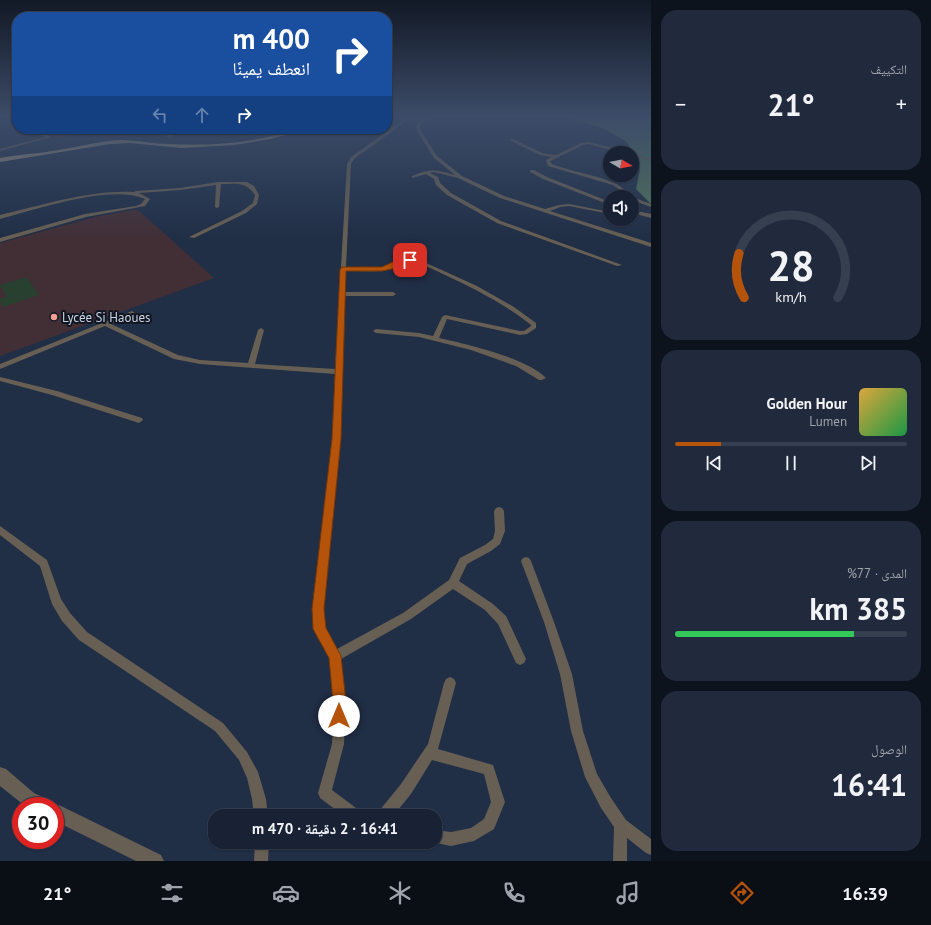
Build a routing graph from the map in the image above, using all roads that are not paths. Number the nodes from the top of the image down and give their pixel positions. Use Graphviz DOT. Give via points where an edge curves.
graph roads {
  1 [pos="23,157"];
  2 [pos="353,157"];
  3 [pos="435,157"];
  4 [pos="554,157"];
  5 [pos="1,160"];
  6 [pos="532,171"];
  7 [pos="426,172"];
  8 [pos="414,177"];
  9 [pos="460,177"];
  10 [pos="218,183"];
  11 [pos="624,190"];
  12 [pos="131,193"];
  13 [pos="603,201"];
  14 [pos="639,201"];
  15 [pos="651,206"];
  16 [pos="217,207"];
  17 [pos="547,210"];
  18 [pos="603,212"];
  19 [pos="639,213"];
  20 [pos="651,216"];
  21 [pos="0,217"];
  22 [pos="192,237"];
  23 [pos="0,240"];
  24 [pos="651,245"];
  25 [pos="619,265"];
  26 [pos="343,269"];
  27 [pos="342,294"];
  28 [pos="393,294"];
  29 [pos="132,313"];
  30 [pos="106,324"];
  31 [pos="261,330"];
  32 [pos="376,331"];
  33 [pos="435,339"];
  34 [pos="251,366"];
  35 [pos="0,367"];
  36 [pos="339,372"];
  37 [pos="542,378"];
  38 [pos="0,379"];
  39 [pos="139,420"];
  40 [pos="499,511"];
  41 [pos="0,530"];
  42 [pos="526,561"];
  43 [pos="453,583"];
  44 [pos="335,656"];
  45 [pos="520,659"];
  46 [pos="450,683"];
  47 [pos="429,753"];
  48 [pos="0,775"];
  49 [pos="26,797"];
  50 [pos="260,809"];
  51 [pos="346,809"];
  52 [pos="390,809"];
  53 [pos="64,816"];
  54 [pos="621,825"];
  55 [pos="442,838"];
  56 [pos="651,848"];
  57 [pos="262,849"];
  58 [pos="155,861"];
  59 [pos="262,861"];
  60 [pos="620,861"];
  1 -- 5 [label="main road"];
  2 -- 26 [label="street" via="349,164"];
  3 -- 9 [label="street"];
  4 -- 11 [label="street" via="548,160 550,165 559,170 591,177"];
  6 -- 13 [label="street"];
  7 -- 8 [label="street"];
  7 -- 9 [label="street" via="434,171"];
  7 -- 25 [label="street" via="436,178 438,184 449,194 499,222"];
  9 -- 17 [label="street" via="502,197"];
  10 -- 12 [label="street"];
  10 -- 16 [label="street"];
  10 -- 22 [label="street" via="245,183 252,187 257,195 255,204"];
  12 -- 21 [label="street" via="84,197"];
  12 -- 23 [label="street" via="148,199 137,207 93,214"];
  14 -- 15 [label="street"];
  17 -- 18 [label="street" via="569,206"];
  17 -- 24 [label="street"];
  19 -- 20 [label="street"];
  26 -- 27 [label="street"];
  26 -- 33 [label="street" via="382,269 400,261 419,262 498,300 534,324 532,330 520,333 449,317 445,318"];
  27 -- 28 [label="street"];
  27 -- 36 [label="street"];
  29 -- 30 [label="street"];
  30 -- 34 [label="street" via="176,357 200,362"];
  30 -- 35 [label="street"];
  31 -- 34 [label="street"];
  32 -- 33 [label="street" via="411,333"];
  33 -- 37 [label="street" via="506,359"];
  34 -- 36 [label="street"];
  36 -- 44 [label="street" via="336,439 318,609 320,629"];
  38 -- 39 [label="street"];
  40 -- 43 [label="street" via="500,531 497,541 463,561"];
  41 -- 50 [label="street" via="44,563 56,601 66,618 83,636 218,727 243,756 253,777"];
  42 -- 54 [label="street" via="566,674 578,732 592,777"];
  43 -- 44 [label="street" via="407,616"];
  43 -- 45 [label="street" via="489,607 502,620"];
  44 -- 51 [label="street" via="340,702 338,744 325,793"];
  46 -- 47 [label="street" via="433,747"];
  47 -- 52 [label="street" via="406,790"];
  47 -- 55 [label="street" via="489,769 498,802 489,824 474,834 451,839"];
  48 -- 49 [label="street"];
  53 -- 58 [label="street"];
  54 -- 56 [label="street"];
  54 -- 60 [label="street"];
  57 -- 59 [label="street"];
}
